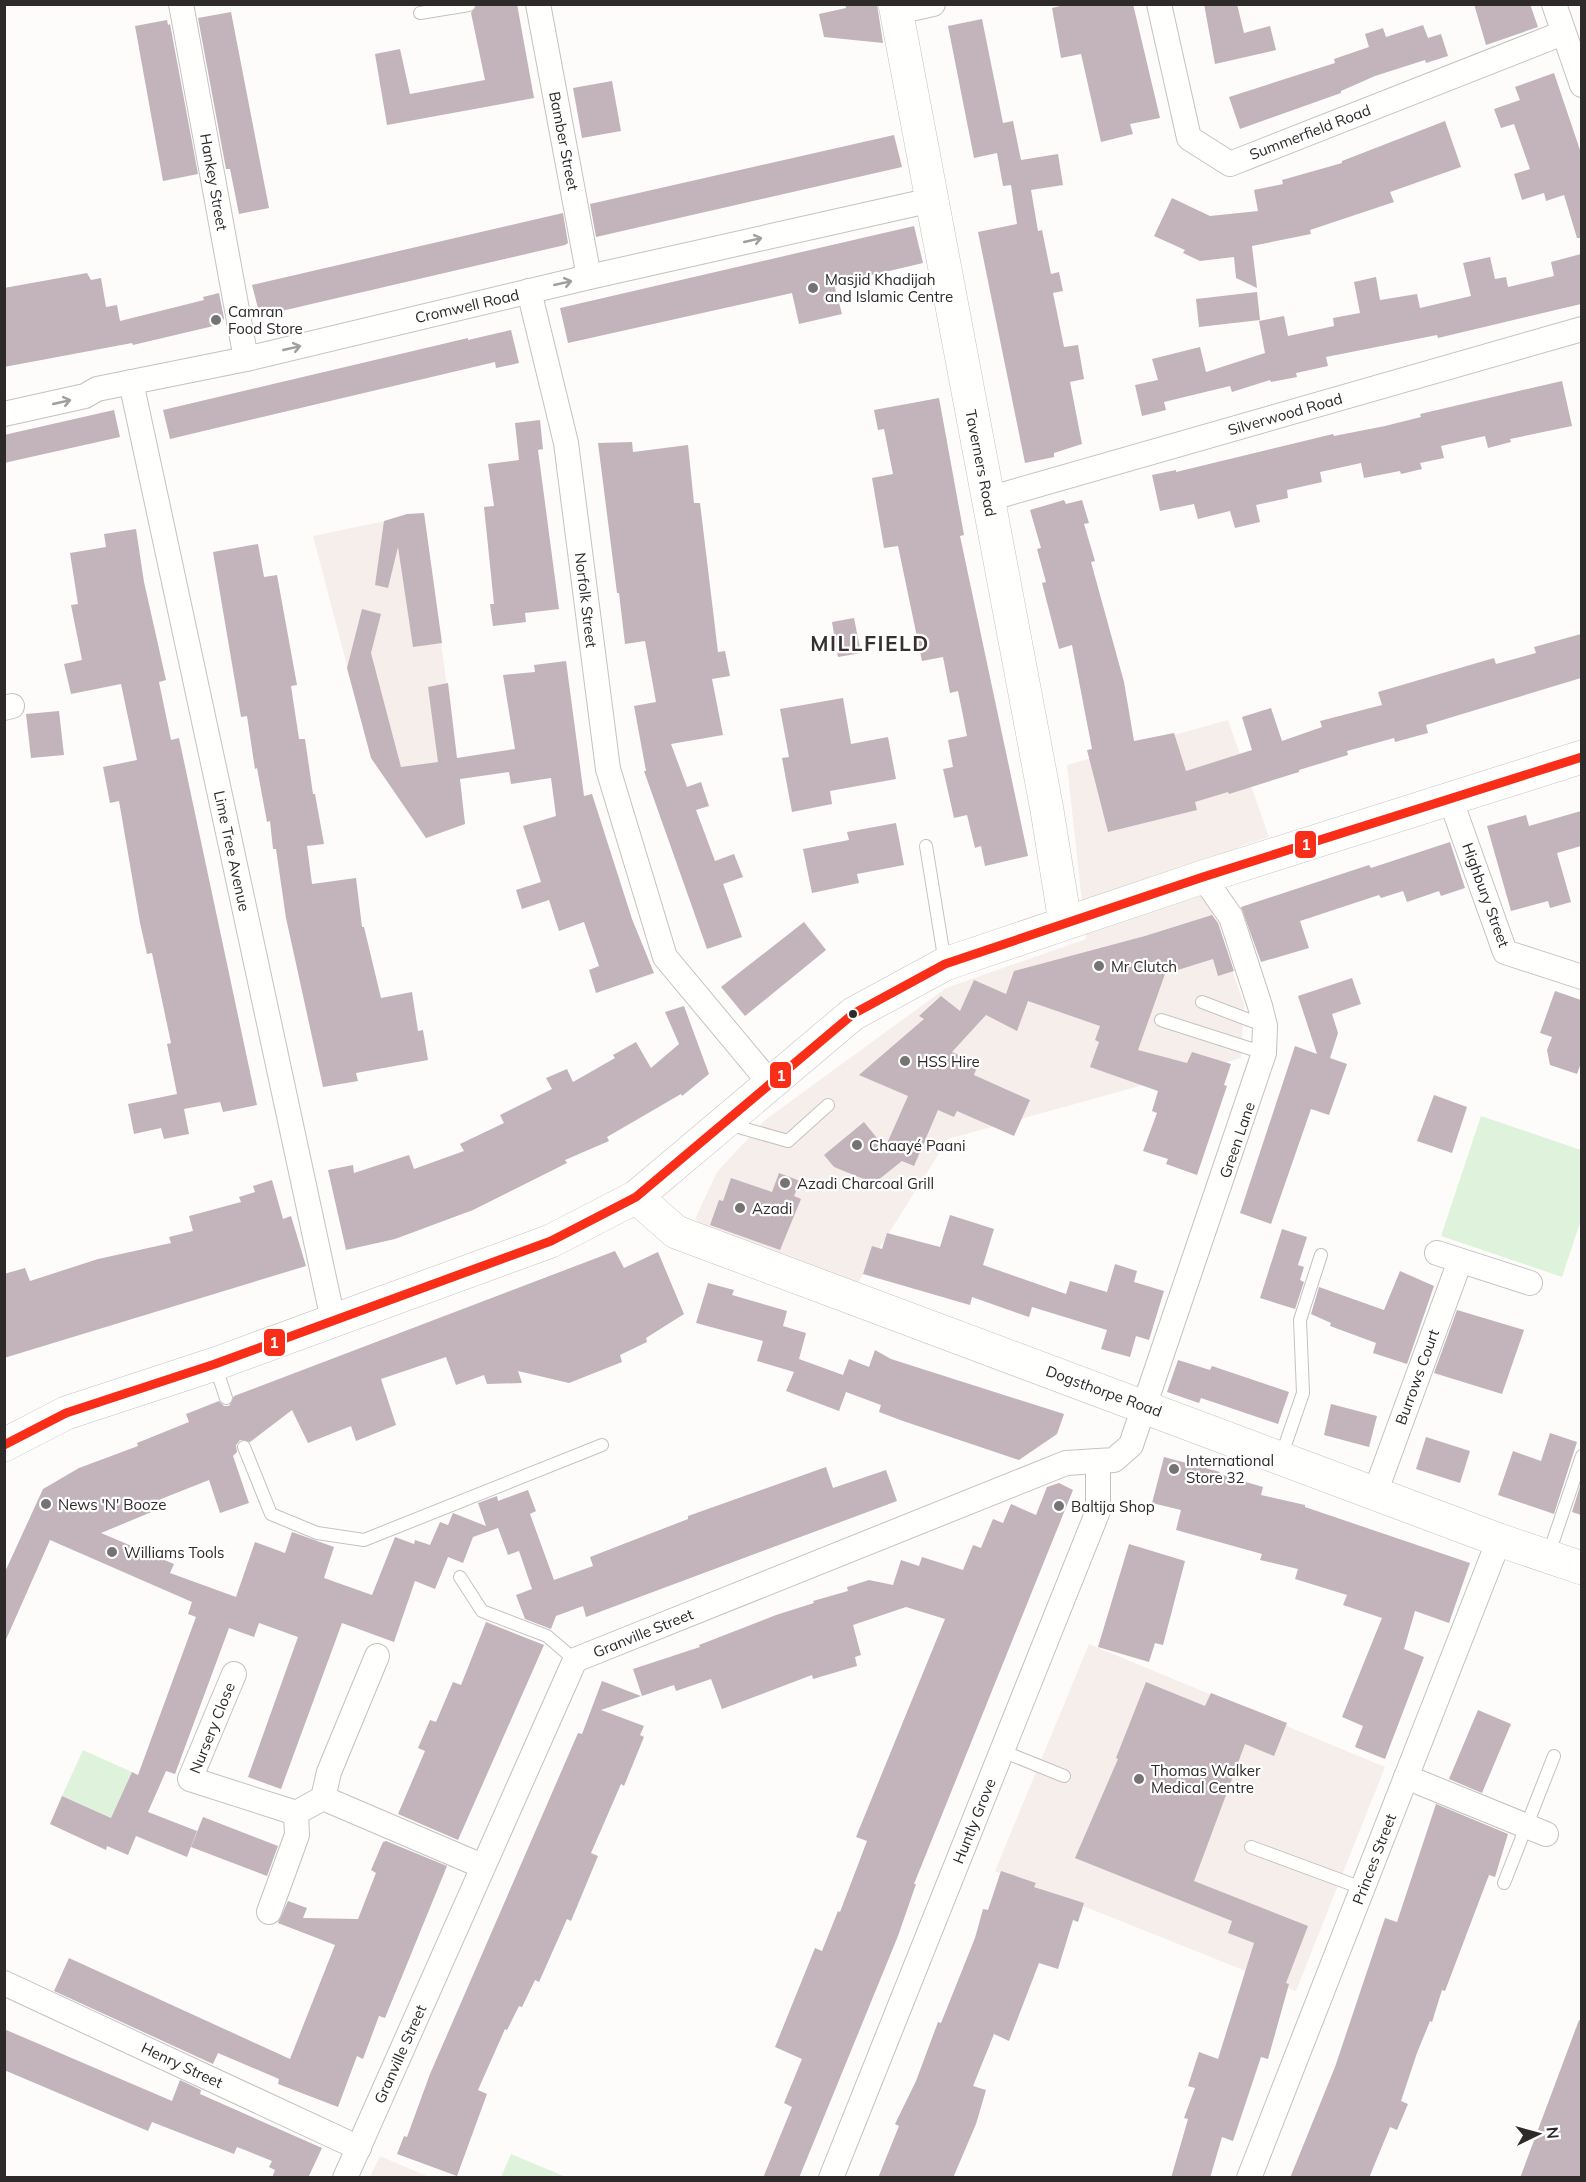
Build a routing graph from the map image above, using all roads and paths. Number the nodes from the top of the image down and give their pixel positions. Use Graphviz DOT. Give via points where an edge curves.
graph roads {
  1 [pos="181,4"];
  2 [pos="469,4"];
  3 [pos="538,4"];
  4 [pos="933,4"];
  5 [pos="1159,4"];
  6 [pos="1554,4"];
  7 [pos="896,8"];
  8 [pos="420,13"];
  9 [pos="1563,33"];
  10 [pos="1581,85"];
  11 [pos="932,200"];
  12 [pos="589,277"];
  13 [pos="529,291"];
  14 [pos="1581,329"];
  15 [pos="246,359"];
  16 [pos="131,382"];
  17 [pos="4,414"];
  18 [pos="988,499"];
  19 [pos="1581,757"];
  20 [pos="1450,798"];
  21 [pos="926,846"];
  22 [pos="1203,877"];
  23 [pos="1065,922"];
  24 [pos="945,964"];
  25 [pos="1581,977"];
  26 [pos="1202,1002"];
  27 [pos="1161,1020"];
  28 [pos="1265,1026"];
  29 [pos="1264,1053"];
  30 [pos="770,1083"];
  31 [pos="828,1105"];
  32 [pos="723,1123"];
  33 [pos="636,1197"];
  34 [pos="1437,1253"];
  35 [pos="1321,1255"];
  36 [pos="1460,1261"];
  37 [pos="1530,1283"];
  38 [pos="333,1320"];
  39 [pos="215,1364"];
  40 [pos="226,1398"];
  41 [pos="1146,1407"];
  42 [pos="4,1445"];
  43 [pos="602,1445"];
  44 [pos="244,1447"];
  45 [pos="1581,1456"];
  46 [pos="1281,1457"];
  47 [pos="1098,1461"];
  48 [pos="1375,1493"];
  49 [pos="1498,1540"];
  50 [pos="1548,1557"];
  51 [pos="1581,1568"];
  52 [pos="460,1577"];
  53 [pos="377,1656"];
  54 [pos="575,1660"];
  55 [pos="234,1674"];
  56 [pos="1002,1751"];
  57 [pos="1554,1756"];
  58 [pos="1064,1776"];
  59 [pos="1406,1777"];
  60 [pos="323,1798"];
  61 [pos="296,1813"];
  62 [pos="1536,1830"];
  63 [pos="1251,1846"];
  64 [pos="482,1866"];
  65 [pos="1504,1883"];
  66 [pos="1362,1888"];
  67 [pos="269,1912"];
  68 [pos="7,1990"];
  69 [pos="359,2148"];
  70 [pos="345,2178"];
  71 [pos="831,2178"];
  72 [pos="1249,2178"];
  1 -- 15 [label="street, Hankey Street"];
  2 -- 8 [label="lane"];
  3 -- 12 [label="street, Bamber Street"];
  4 -- 7 [label="street"];
  5 -- 9 [label="street, Summerfield Road" via="1189,138 1230,164"];
  6 -- 9 [label="street"];
  7 -- 11 [label="street, Taverners Road"];
  9 -- 10 [label="street"];
  12 -- 11 [label="street, Cromwell Road, one-way"];
  11 -- 18 [label="street, Taverners Road"];
  13 -- 12 [label="street, Cromwell Road, one-way"];
  15 -- 13 [label="street, Cromwell Road, one-way"];
  13 -- 30 [label="street, Norfolk Street" via="566,443 611,780 665,957"];
  14 -- 18 [label="street, Silverwood Road"];
  15 -- 16 [label="street, Cromwell Road"];
  17 -- 16 [label="street, Cromwell Road, one-way"];
  16 -- 38 [label="street, Lime Tree Avenue"];
  18 -- 23 [label="street, Taverners Road"];
  19 -- 20 [label="street"];
  20 -- 22 [label="street"];
  20 -- 25 [label="street, Highbury Street" via="1505,952"];
  21 -- 24 [label="lane"];
  22 -- 23 [label="street"];
  22 -- 28 [label="street, Green Lane" via="1231,917"];
  23 -- 24 [label="street"];
  24 -- 30 [label="street" via="853,1014"];
  26 -- 28 [label="lane"];
  27 -- 29 [label="lane"];
  28 -- 29 [label="street, Green Lane"];
  29 -- 41 [label="street, Green Lane"];
  30 -- 32 [label="street"];
  31 -- 32 [label="lane" via="788,1141"];
  32 -- 33 [label="street"];
  33 -- 38 [label="street" via="551,1241"];
  33 -- 41 [label="street, Dogsthorpe Road" via="676,1232"];
  34 -- 36 [label="street"];
  35 -- 46 [label="lane" via="1300,1320 1303,1394"];
  36 -- 37 [label="street"];
  36 -- 48 [label="street, Burrows Court"];
  38 -- 39 [label="street"];
  39 -- 40 [label="lane"];
  39 -- 42 [label="street" via="66,1413"];
  41 -- 46 [label="street, Dogsthorpe Road"];
  41 -- 47 [label="street, Granville Street" via="1131,1445 1114,1460"];
  43 -- 44 [label="lane" via="364,1540 317,1533 271,1514"];
  45 -- 50 [label="lane"];
  46 -- 48 [label="street, Dogsthorpe Road"];
  47 -- 54 [label="street, Granville Street" via="1066,1463"];
  47 -- 56 [label="street, Huntly Grove" via="1098,1511"];
  48 -- 49 [label="street, Dogsthorpe Road"];
  49 -- 50 [label="street, Dogsthorpe Road"];
  49 -- 59 [label="street, Princes Street"];
  50 -- 51 [label="street, Dogsthorpe Road"];
  52 -- 54 [label="lane" via="482,1611 547,1636"];
  53 -- 60 [label="street" via="329,1772"];
  54 -- 64 [label="street, Granville Street"];
  55 -- 61 [label="street, Nursery Close" via="190,1779"];
  56 -- 58 [label="lane"];
  56 -- 71 [label="street, Huntly Grove"];
  57 -- 62 [label="lane"];
  59 -- 62 [label="street"];
  59 -- 66 [label="street, Princes Street"];
  60 -- 61 [label="street"];
  60 -- 64 [label="street"];
  61 -- 67 [label="street" via="297,1835"];
  62 -- 65 [label="lane"];
  63 -- 66 [label="lane"];
  64 -- 69 [label="street, Granville Street"];
  66 -- 72 [label="street, Princes Street"];
  68 -- 69 [label="street, Henry Street"];
  69 -- 70 [label="street, Granville Street"];
}
